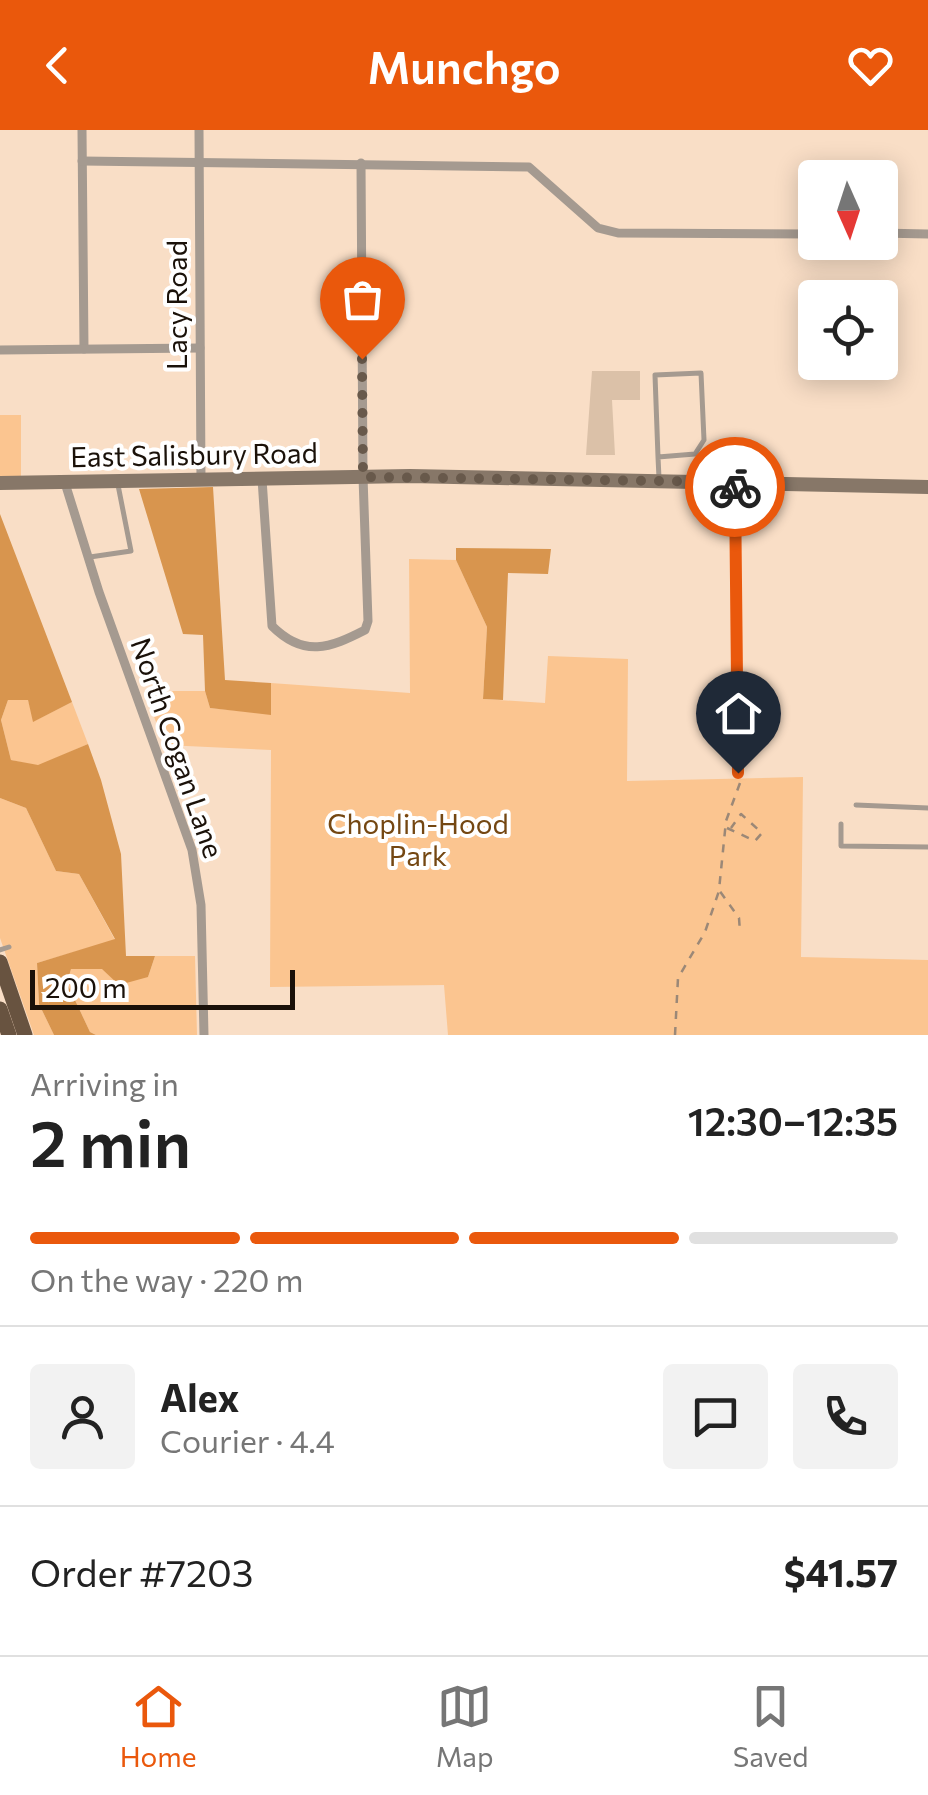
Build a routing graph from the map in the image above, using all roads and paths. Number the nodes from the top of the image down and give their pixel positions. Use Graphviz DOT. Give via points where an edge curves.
graph roads {
  1 [pos="82,130"];
  2 [pos="199,130"];
  3 [pos="199,160"];
  4 [pos="82,161"];
  5 [pos="361,163"];
  6 [pos="898,233"];
  7 [pos="798,234"];
  8 [pos="928,234"];
  9 [pos="200,348"];
  10 [pos="84,349"];
  11 [pos="0,350"];
  12 [pos="658,457"];
  13 [pos="363,477"];
  14 [pos="262,479"];
  15 [pos="200,480"];
  16 [pos="659,481"];
  17 [pos="118,482"];
  18 [pos="734,482"];
  19 [pos="0,483"];
  20 [pos="65,483"];
  21 [pos="928,486"];
  22 [pos="88,558"];
  23 [pos="739,778"];
  24 [pos="856,805"];
  25 [pos="928,808"];
  26 [pos="841,824"];
  27 [pos="729,828"];
  28 [pos="928,847"];
  29 [pos="719,890"];
  30 [pos="740,932"];
  31 [pos="9,947"];
  32 [pos="0,950"];
  33 [pos="0,962"];
  34 [pos="0,1009"];
  35 [pos="9,1035"];
  36 [pos="25,1035"];
  37 [pos="204,1035"];
  38 [pos="674,1035"];
  1 -- 4 [label="street"];
  2 -- 3 [label="street, Lacy Road"];
  3 -- 4 [label="street"];
  3 -- 5 [label="street"];
  3 -- 9 [label="street, Lacy Road"];
  4 -- 10 [label="street"];
  5 -- 7 [label="street" via="528,168 598,228 618,234"];
  5 -- 13 [label="street"];
  6 -- 8 [label="street"];
  9 -- 10 [label="street"];
  9 -- 15 [label="street, Lacy Road"];
  10 -- 11 [label="street"];
  12 -- 12 [label="lane" via="695,454 704,440 702,373 654,375"];
  12 -- 16 [label="lane"];
  13 -- 14 [label="main road, East Salisbury Road"];
  13 -- 14 [label="street" via="368,621 365,630 320,647 292,641 272,626"];
  13 -- 16 [label="main road, East Salisbury Road"];
  14 -- 15 [label="main road, East Salisbury Road"];
  15 -- 17 [label="main road, East Salisbury Road"];
  16 -- 18 [label="main road, East Salisbury Road"];
  17 -- 20 [label="main road, East Salisbury Road"];
  17 -- 22 [label="lane" via="131,550"];
  18 -- 21 [label="main road, East Salisbury Road"];
  18 -- 23 [label="street"];
  19 -- 20 [label="main road, East Salisbury Road"];
  20 -- 22 [label="street, North Cogan Lane"];
  22 -- 37 [label="street, North Cogan Lane" via="192,850 201,905"];
  23 -- 27 [label="path"];
  24 -- 25 [label="lane"];
  26 -- 28 [label="lane" via="841,846"];
  27 -- 27 [label="path" via="755,840 762,833 742,814"];
  27 -- 29 [label="path"];
  29 -- 30 [label="path" via="739,918"];
  29 -- 38 [label="path" via="678,978"];
  31 -- 32 [label="lane"];
  33 -- 36 [label="highway"];
  34 -- 35 [label="highway"];
}
